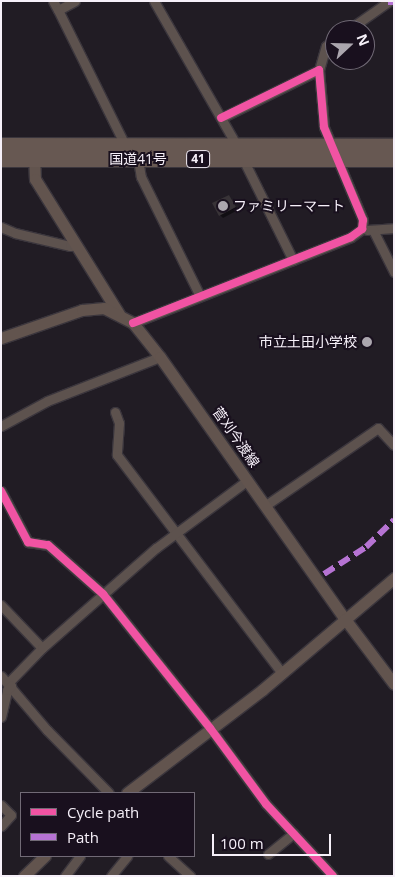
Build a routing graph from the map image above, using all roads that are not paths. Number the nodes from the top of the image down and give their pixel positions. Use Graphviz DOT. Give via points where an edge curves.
graph roads {
  1 [pos="53,1"];
  2 [pos="75,1"];
  3 [pos="154,1"];
  4 [pos="388,2"];
  5 [pos="58,10"];
  6 [pos="362,20"];
  7 [pos="325,49"];
  8 [pos="319,70"];
  9 [pos="221,118"];
  10 [pos="394,137"];
  11 [pos="1,145"];
  12 [pos="125,145"];
  13 [pos="359,146"];
  14 [pos="394,146"];
  15 [pos="34,152"];
  16 [pos="240,152"];
  17 [pos="333,152"];
  18 [pos="138,158"];
  19 [pos="1,159"];
  20 [pos="394,159"];
  21 [pos="1,227"];
  22 [pos="394,228"];
  23 [pos="362,229"];
  24 [pos="373,230"];
  25 [pos="76,244"];
  26 [pos="293,260"];
  27 [pos="394,272"];
  28 [pos="200,296"];
  29 [pos="119,314"];
  30 [pos="132,323"];
  31 [pos="1,338"];
  32 [pos="160,357"];
  33 [pos="115,412"];
  34 [pos="1,426"];
  35 [pos="394,445"];
  36 [pos="248,480"];
  37 [pos="1,491"];
  38 [pos="266,505"];
  39 [pos="175,534"];
  40 [pos="394,578"];
  41 [pos="103,594"];
  42 [pos="1,605"];
  43 [pos="344,619"];
  44 [pos="42,648"];
  45 [pos="282,673"];
  46 [pos="1,676"];
  47 [pos="394,684"];
  48 [pos="9,685"];
  49 [pos="1,717"];
  50 [pos="210,728"];
  51 [pos="109,792"];
  52 [pos="128,792"];
  53 [pos="1,805"];
  54 [pos="1,826"];
  55 [pos="294,833"];
  56 [pos="268,854"];
  57 [pos="44,857"];
  58 [pos="79,857"];
  59 [pos="126,857"];
  60 [pos="169,857"];
  61 [pos="24,876"];
  62 [pos="65,876"];
  63 [pos="111,876"];
  64 [pos="190,876"];
  65 [pos="333,876"];
  1 -- 5 [label="street"];
  2 -- 5 [label="street"];
  3 -- 9 [label="street"];
  4 -- 6 [label="street"];
  5 -- 12 [label="street"];
  7 -- 8 [label="street"];
  8 -- 9 [label="street"];
  8 -- 17 [label="street" via="324,127"];
  9 -- 16 [label="street"];
  10 -- 13 [label="highway" via="376,137"];
  11 -- 15 [label="highway, 国道41号 / 41"];
  12 -- 15 [label="highway, 国道41号 / 41"];
  12 -- 16 [label="highway, 国道41号 / 41"];
  13 -- 14 [label="highway, 国道41号 / 41"];
  13 -- 17 [label="highway, 国道41号 / 41"];
  15 -- 18 [label="highway, 国道41号 / 41"];
  15 -- 19 [label="highway, 国道41号 / 41"];
  15 -- 25 [label="main road" via="35,179"];
  16 -- 17 [label="highway, 国道41号 / 41"];
  16 -- 18 [label="highway, 国道41号 / 41"];
  16 -- 26 [label="street"];
  17 -- 20 [label="highway, 国道41号 / 41"];
  17 -- 23 [label="street" via="362,220"];
  18 -- 28 [label="street" via="141,177"];
  21 -- 25 [label="street" via="70,246"];
  22 -- 24 [label="street"];
  23 -- 24 [label="street"];
  23 -- 26 [label="street" via="351,237"];
  24 -- 27 [label="street"];
  25 -- 29 [label="main road"];
  26 -- 28 [label="street"];
  28 -- 30 [label="street"];
  29 -- 30 [label="main road, 菅刈今渡線"];
  29 -- 31 [label="main road, 菅刈今渡線" via="104,308 82,310"];
  30 -- 32 [label="main road, 菅刈今渡線"];
  32 -- 34 [label="street" via="47,401"];
  32 -- 36 [label="main road, 菅刈今渡線"];
  33 -- 39 [label="street" via="119,423 117,455"];
  35 -- 38 [label="street" via="378,428"];
  36 -- 38 [label="main road, 菅刈今渡線"];
  36 -- 39 [label="street"];
  37 -- 41 [label="street" via="28,542 48,544"];
  38 -- 43 [label="main road, 菅刈今渡線"];
  39 -- 41 [label="street"];
  39 -- 45 [label="street"];
  40 -- 43 [label="main road"];
  41 -- 44 [label="street"];
  41 -- 50 [label="street"];
  42 -- 44 [label="street"];
  43 -- 45 [label="main road"];
  43 -- 47 [label="main road, 菅刈今渡線"];
  44 -- 48 [label="street"];
  45 -- 50 [label="main road"];
  46 -- 48 [label="street"];
  48 -- 49 [label="street"];
  48 -- 51 [label="street" via="47,730"];
  50 -- 52 [label="main road"];
  50 -- 55 [label="street" via="266,804"];
  53 -- 54 [label="street" via="11,815"];
  55 -- 56 [label="street"];
  55 -- 65 [label="street"];
  57 -- 61 [label="main road"];
  58 -- 62 [label="street"];
  59 -- 63 [label="street"];
  60 -- 64 [label="street"];
}
